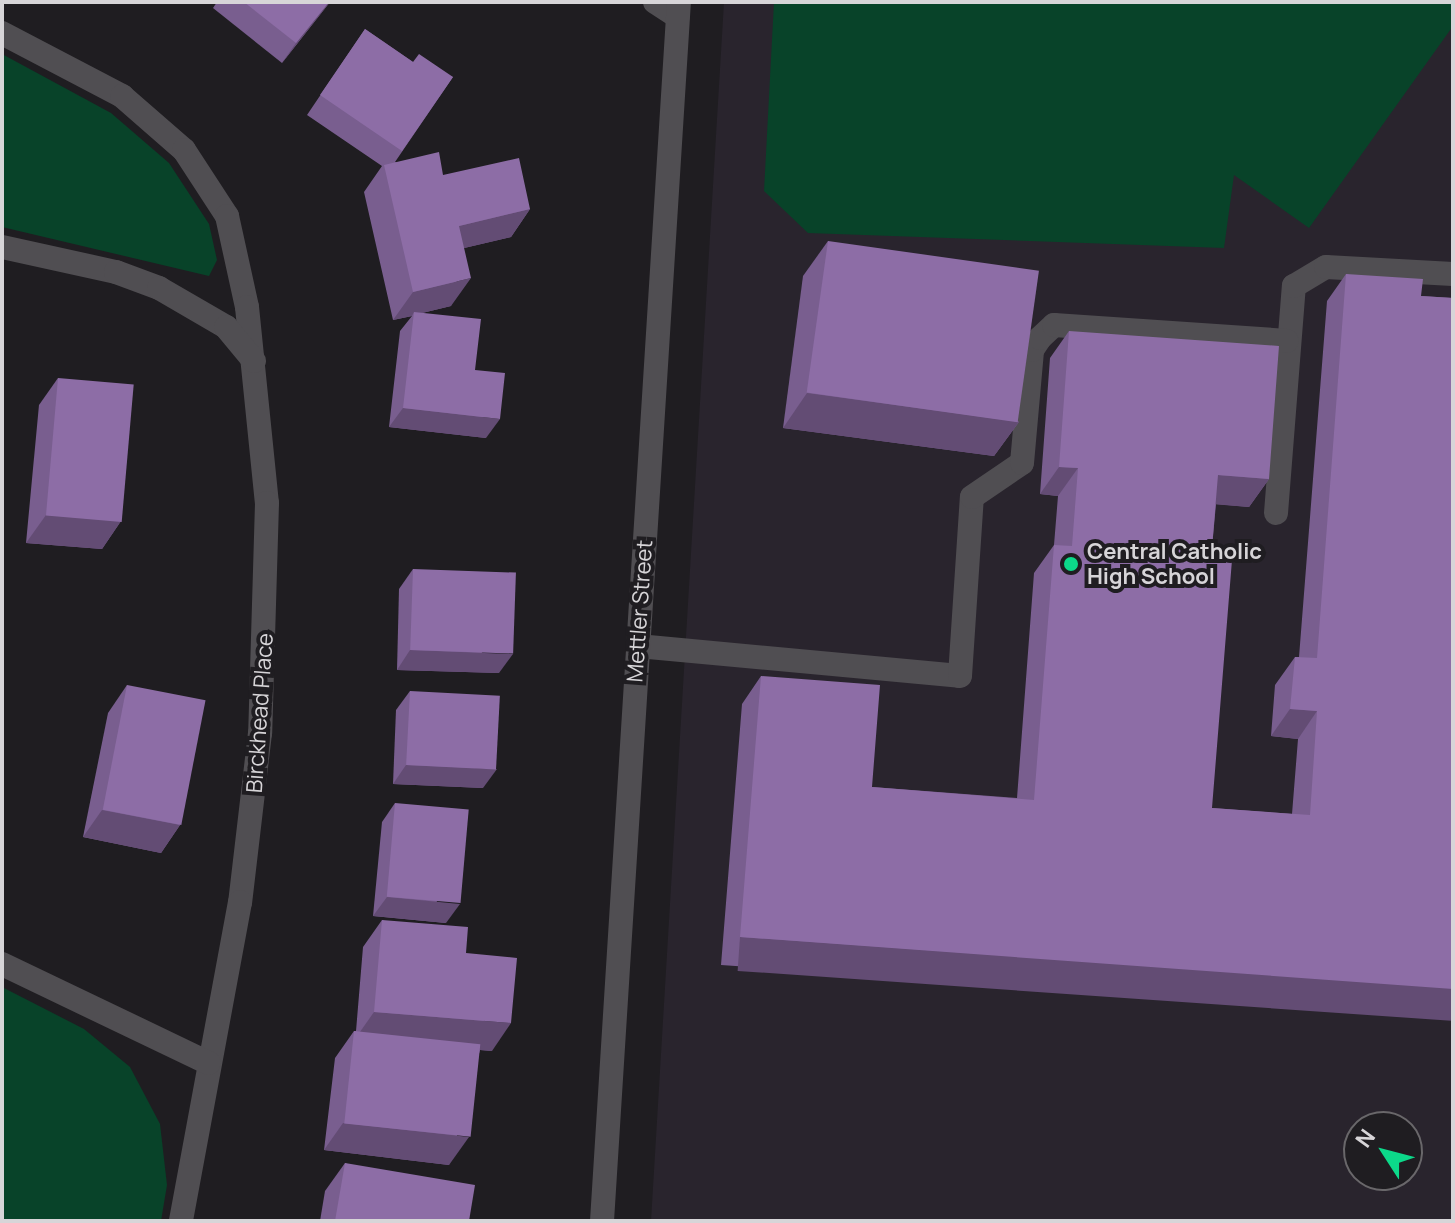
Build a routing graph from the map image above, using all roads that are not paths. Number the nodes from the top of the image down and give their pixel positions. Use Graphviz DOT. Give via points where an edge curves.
graph roads {
  1 [pos="655,2"];
  2 [pos="678,10"];
  3 [pos="2,33"];
  4 [pos="2,247"];
  5 [pos="1453,274"];
  6 [pos="1286,341"];
  7 [pos="254,361"];
  8 [pos="1276,513"];
  9 [pos="638,646"];
  10 [pos="2,964"];
  11 [pos="209,1063"];
  12 [pos="181,1221"];
  13 [pos="602,1221"];
  1 -- 2 [label="street"];
  2 -- 9 [label="street, Mettler Street"];
  3 -- 7 [label="street, Birckhead Place" via="122,96 174,140 209,182 236,243"];
  4 -- 7 [label="street" via="116,272 159,288 217,320"];
  5 -- 6 [label="street" via="1326,267 1294,286"];
  6 -- 8 [label="street"];
  6 -- 9 [label="street" via="1054,325 1040,338 1032,350 1022,463 972,497 960,676"];
  7 -- 11 [label="street, Birckhead Place" via="267,503 260,733 240,902"];
  9 -- 13 [label="street, Mettler Street"];
  10 -- 11 [label="street"];
  11 -- 12 [label="street, Birckhead Place"];
}
